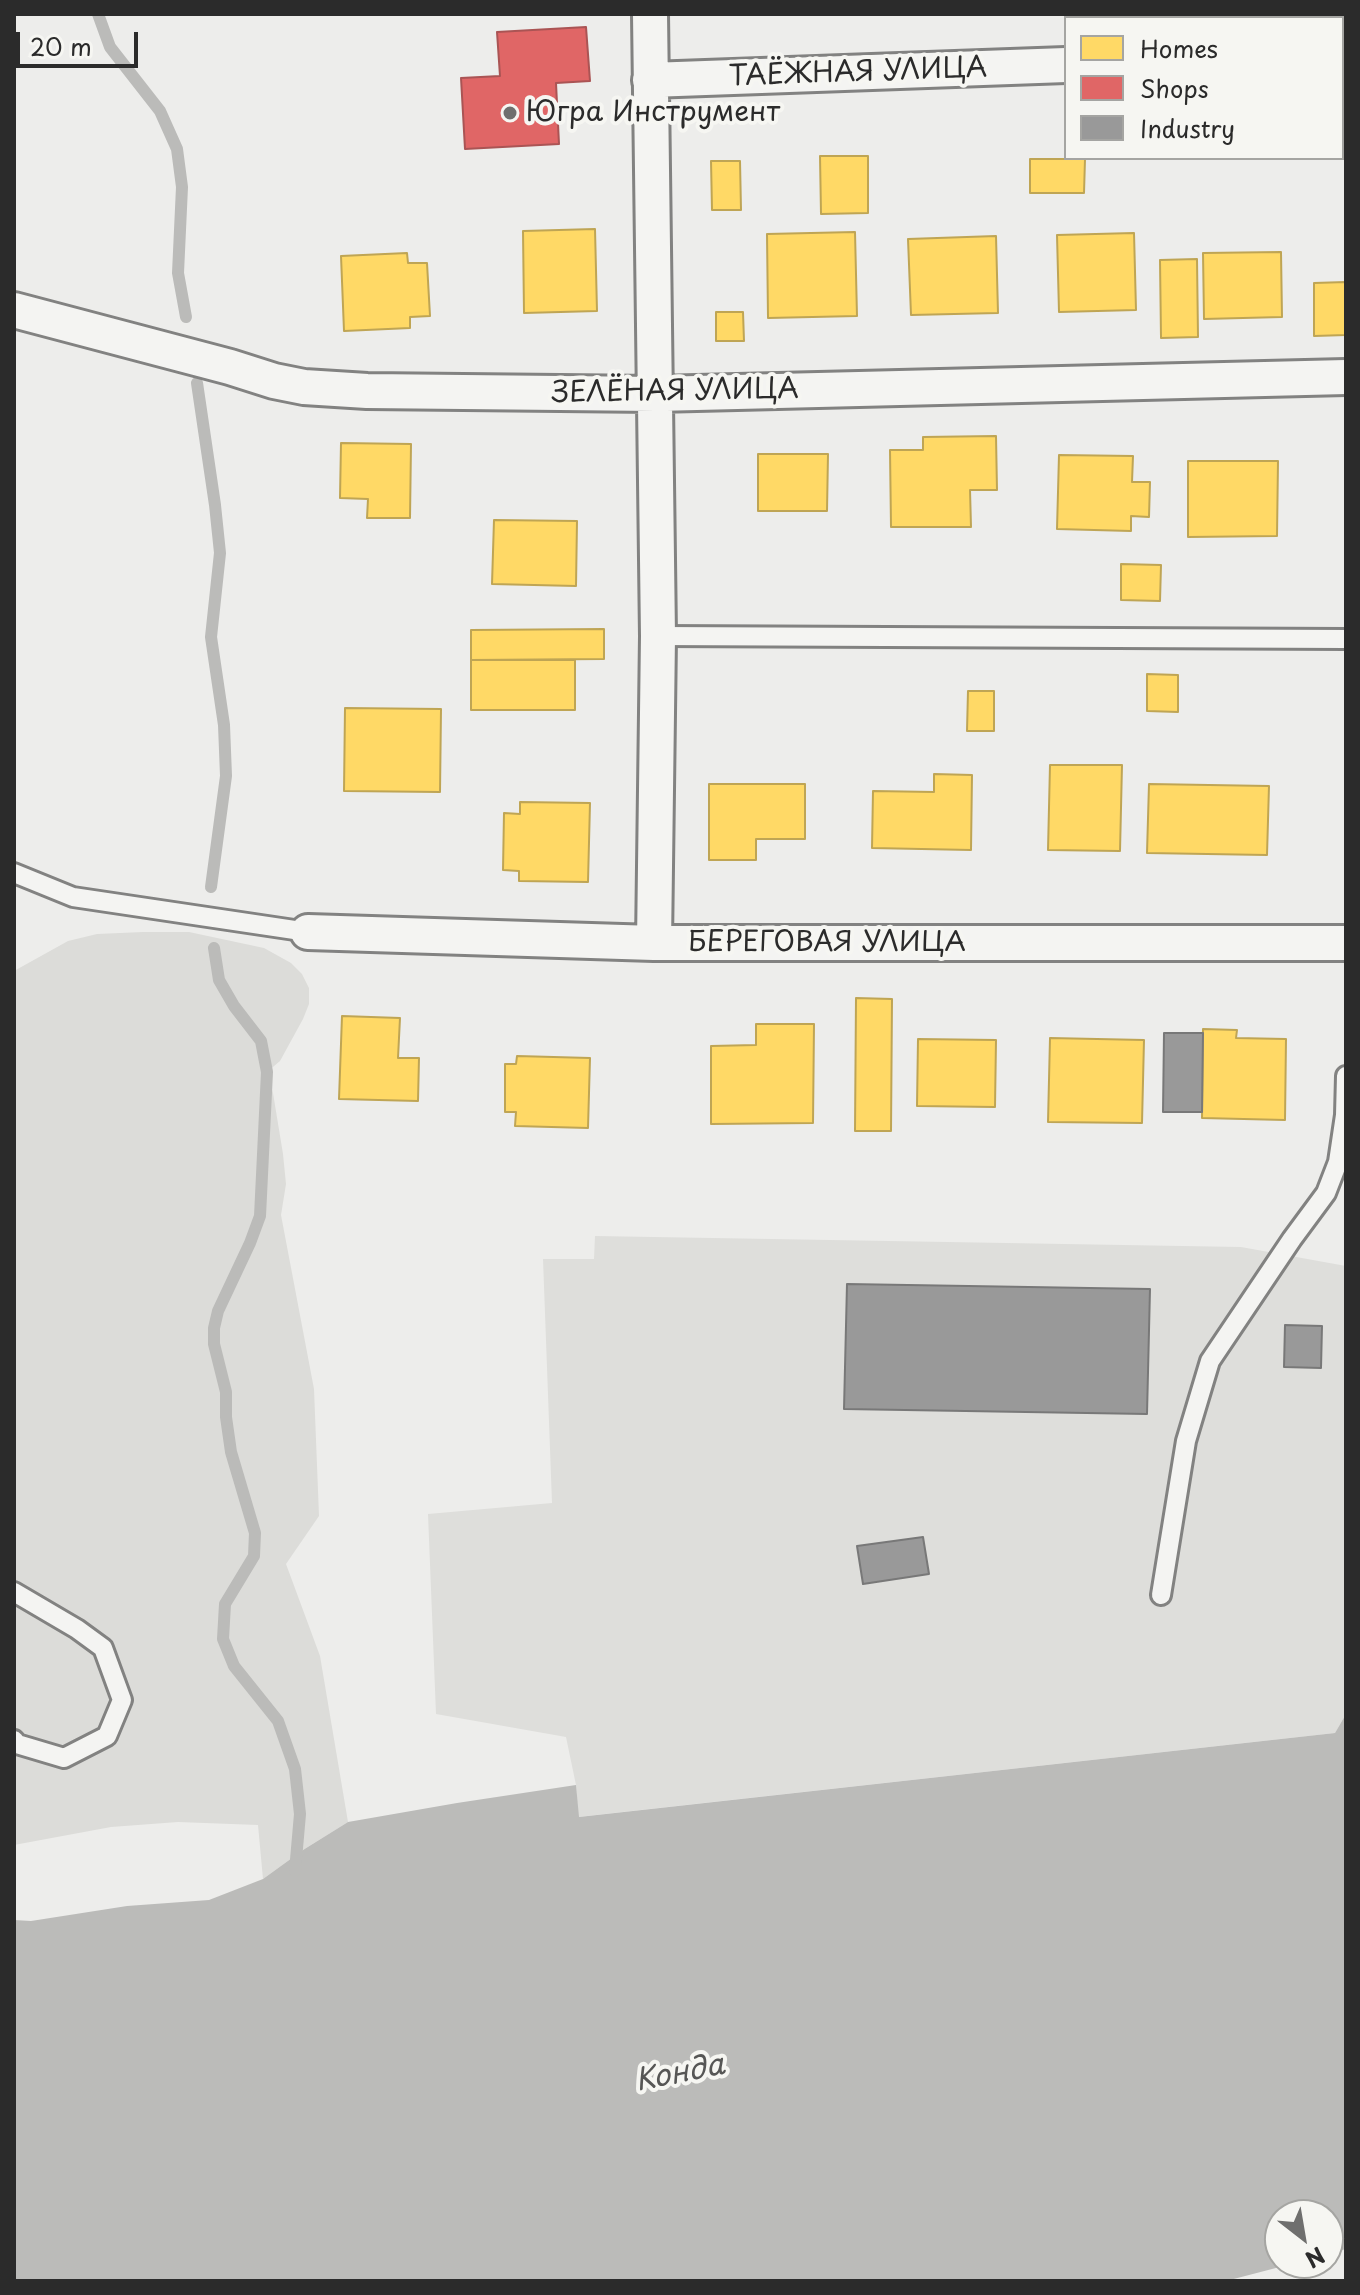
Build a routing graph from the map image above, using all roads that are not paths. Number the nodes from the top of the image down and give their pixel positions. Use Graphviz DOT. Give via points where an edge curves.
graph roads {
  1 [pos="650,14"];
  2 [pos="1064,65"];
  3 [pos="650,80"];
  4 [pos="14,310"];
  5 [pos="1346,377"];
  6 [pos="656,394"];
  7 [pos="658,636"];
  8 [pos="1346,639"];
  9 [pos="14,873"];
  10 [pos="308,932"];
  11 [pos="654,943"];
  12 [pos="1346,943"];
  13 [pos="1346,1076"];
  14 [pos="14,1592"];
  15 [pos="1161,1595"];
  16 [pos="14,1740"];
  1 -- 3 [label="street"];
  2 -- 3 [label="street, ТАЁЖНАЯ УЛИЦА"];
  3 -- 6 [label="street"];
  4 -- 6 [label="street, ЗЕЛЁНАЯ УЛИЦА" via="304,387"];
  5 -- 6 [label="street, ЗЕЛЁНАЯ УЛИЦА"];
  6 -- 7 [label="street"];
  7 -- 8 [label="lane"];
  7 -- 11 [label="street"];
  9 -- 10 [label="lane" via="73,897"];
  10 -- 11 [label="street, БЕРЕГОВАЯ УЛИЦА"];
  11 -- 12 [label="street, БЕРЕГОВАЯ УЛИЦА"];
  13 -- 15 [label="lane" via="1338,1162 1326,1193 1210,1361 1186,1441"];
  14 -- 16 [label="lane" via="103,1648 122,1700 107,1736 64,1758"];
}
